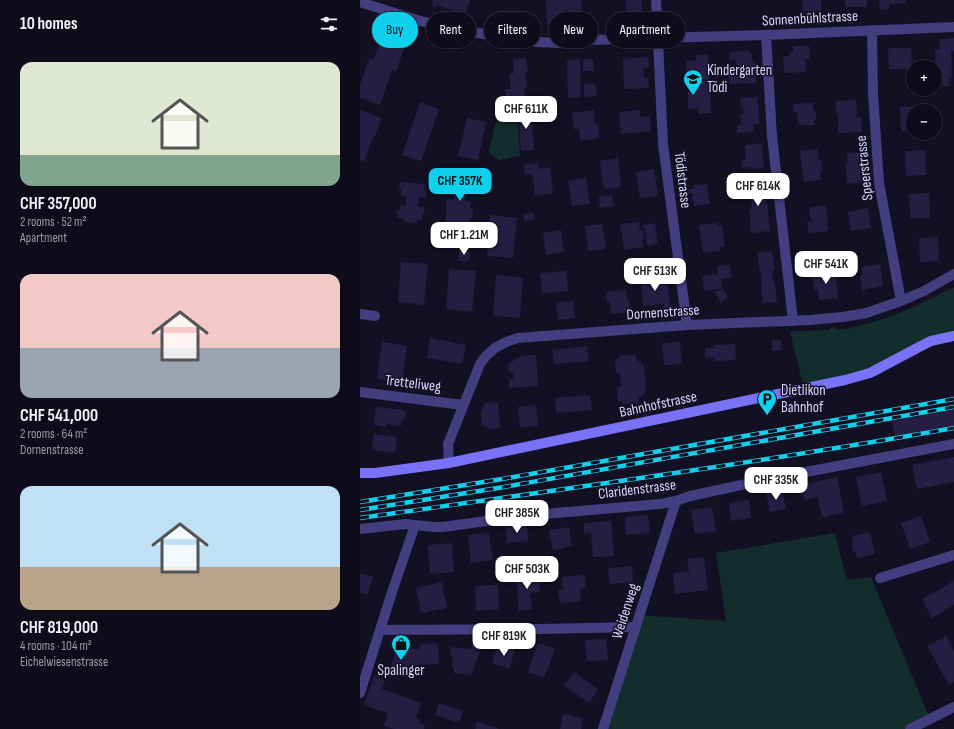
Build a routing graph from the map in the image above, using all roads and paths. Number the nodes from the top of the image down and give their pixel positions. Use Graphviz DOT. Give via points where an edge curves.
graph roads {
  1 [pos="656,0"];
  2 [pos="360,2"];
  3 [pos="657,12"];
  4 [pos="954,26"];
  5 [pos="872,30"];
  6 [pos="766,36"];
  7 [pos="685,38"];
  8 [pos="606,40"];
  9 [pos="658,48"];
  10 [pos="954,274"];
  11 [pos="901,301"];
  12 [pos="360,314"];
  13 [pos="375,316"];
  14 [pos="793,321"];
  15 [pos="687,325"];
  16 [pos="954,336"];
  17 [pos="360,392"];
  18 [pos="463,405"];
  19 [pos="954,444"];
  20 [pos="449,463"];
  21 [pos="360,473"];
  22 [pos="676,501"];
  23 [pos="415,525"];
  24 [pos="360,529"];
  25 [pos="954,555"];
  26 [pos="880,578"];
  27 [pos="636,627"];
  28 [pos="380,630"];
  29 [pos="360,693"];
  30 [pos="954,707"];
  31 [pos="603,729"];
  32 [pos="910,729"];
  1 -- 3 [label="street, Tödistrasse"];
  2 -- 8 [label="street, Sonnenbühlstrasse" via="420,21 471,32 537,42 581,44 590,40"];
  4 -- 5 [label="street, Sonnenbühlstrasse"];
  5 -- 6 [label="street, Sonnenbühlstrasse"];
  5 -- 11 [label="street, Speerstrasse" via="879,182"];
  6 -- 7 [label="street, Sonnenbühlstrasse"];
  6 -- 14 [label="street" via="772,136"];
  9 -- 15 [label="street, Tödistrasse" via="663,144"];
  10 -- 11 [label="street, Dornenstrasse"];
  11 -- 14 [label="street, Dornenstrasse" via="843,317"];
  12 -- 13 [label="street"];
  14 -- 15 [label="street, Dornenstrasse"];
  15 -- 18 [label="street, Dornenstrasse" via="518,338 506,342 495,348 480,364"];
  16 -- 20 [label="street, Bahnhofstrasse" via="920,346 870,373 845,380"];
  17 -- 18 [label="street, Tretteliweg"];
  18 -- 20 [label="street, Dornenstrasse" via="448,444"];
  19 -- 22 [label="street, Claridenstrasse" via="697,494"];
  20 -- 21 [label="street, Bahnhofstrasse"];
  22 -- 23 [label="street, Claridenstrasse" via="522,516 443,527"];
  22 -- 27 [label="street, Weidenweg"];
  23 -- 24 [label="street, Claridenstrasse" via="400,524"];
  23 -- 28 [label="street"];
  25 -- 26 [label="street"];
  27 -- 28 [label="street"];
  27 -- 31 [label="street, Weidenweg"];
  28 -- 29 [label="street"];
  30 -- 32 [label="street"];
}
